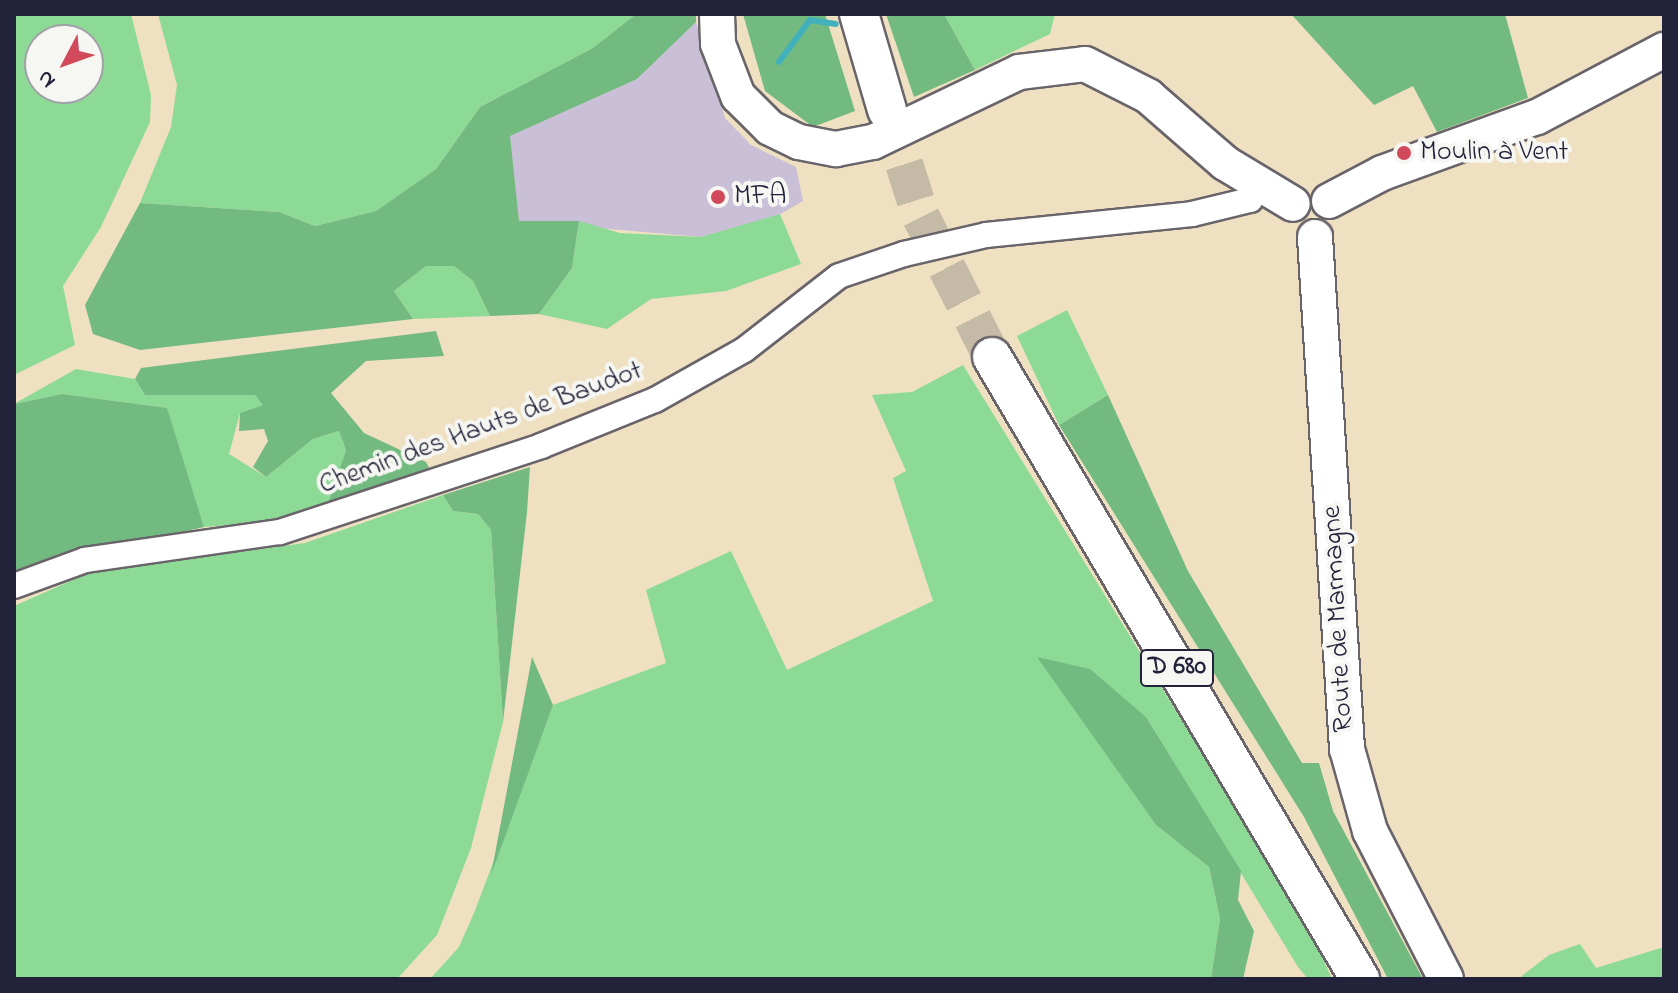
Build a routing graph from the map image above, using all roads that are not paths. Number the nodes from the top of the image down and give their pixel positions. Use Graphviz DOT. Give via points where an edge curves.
graph roads {
  1 [pos="717,14"];
  2 [pos="859,14"];
  3 [pos="1664,50"];
  4 [pos="887,110"];
  5 [pos="1261,187"];
  6 [pos="1329,201"];
  7 [pos="1293,204"];
  8 [pos="1315,237"];
  9 [pos="992,357"];
  10 [pos="14,586"];
  11 [pos="1360,979"];
  12 [pos="1446,979"];
  1 -- 5 [label="main road" via="718,44 738,96 770,128 799,142 836,149 873,142 1019,72 1085,64 1148,96"];
  2 -- 4 [label="main road"];
  3 -- 6 [label="main road" via="1537,117 1382,173"];
  5 -- 7 [label="main road"];
  5 -- 10 [label="street, Chemin des Hauts de Baudot" via="1250,200 1192,214 986,235 904,254 839,276 744,350 655,400 541,446 280,532 85,560"];
  6 -- 7 [label="main road" via="1310,194"];
  6 -- 8 [label="main road" via="1331,226"];
  7 -- 8 [label="main road" via="1296,230"];
  8 -- 12 [label="main road, Route de Marmagne" via="1347,749 1370,831"];
  9 -- 11 [label="main road, D 680" via="1312,885"];
}
